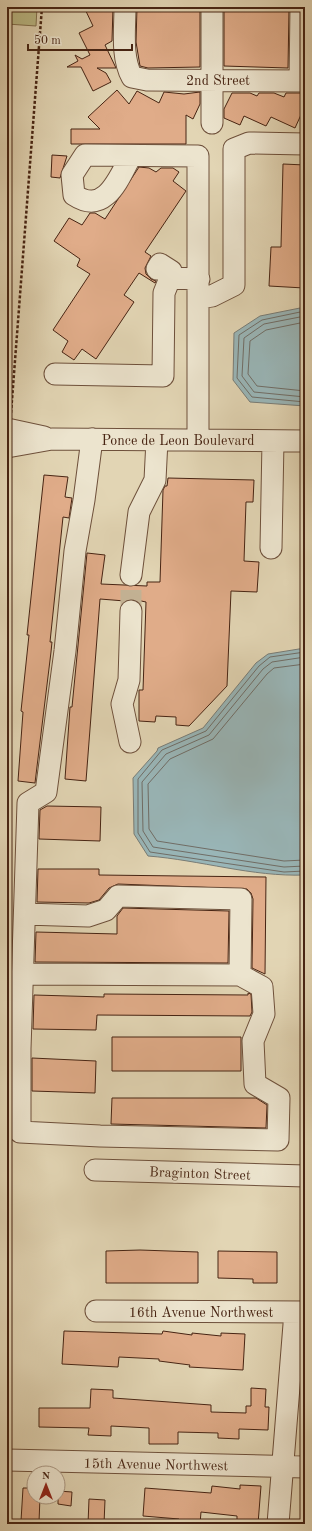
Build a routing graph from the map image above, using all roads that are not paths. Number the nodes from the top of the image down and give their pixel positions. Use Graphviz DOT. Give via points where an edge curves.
graph roads {
  1 [pos="125,7"];
  2 [pos="212,7"];
  3 [pos="301,7"];
  4 [pos="212,80"];
  5 [pos="303,81"];
  6 [pos="212,123"];
  7 [pos="305,144"];
  8 [pos="131,156"];
  9 [pos="199,289"];
  10 [pos="55,374"];
  11 [pos="8,435"];
  12 [pos="92,439"];
  13 [pos="157,440"];
  14 [pos="198,440"];
  15 [pos="273,441"];
  16 [pos="305,441"];
  17 [pos="271,548"];
  18 [pos="131,575"];
  19 [pos="131,611"];
  20 [pos="130,742"];
  21 [pos="25,914"];
  22 [pos="23,974"];
  23 [pos="240,975"];
  24 [pos="96,1170"];
  25 [pos="305,1176"];
  26 [pos="96,1311"];
  27 [pos="300,1312"];
  28 [pos="7,1460"];
  29 [pos="283,1467"];
  30 [pos="305,1467"];
  31 [pos="278,1524"];
  1 -- 4 [label="street, 2nd Street" via="126,59 127,69 132,77 147,80"];
  2 -- 4 [label="street"];
  3 -- 5 [label="street"];
  4 -- 5 [label="street, 2nd Street"];
  4 -- 6 [label="street"];
  7 -- 9 [label="street" via="249,143 234,149 234,285 212,296"];
  8 -- 9 [label="street" via="198,156"];
  9 -- 10 [label="street" via="160,280 163,376"];
  9 -- 14 [label="street"];
  11 -- 12 [label="street, Ponce de Leon Boulevard"];
  12 -- 13 [label="street, Ponce de Leon Boulevard"];
  12 -- 21 [label="street" via="46,792 28,804"];
  13 -- 14 [label="street, Ponce de Leon Boulevard"];
  13 -- 18 [label="street" via="155,480 139,512"];
  14 -- 15 [label="street, Ponce de Leon Boulevard"];
  15 -- 16 [label="street, Ponce de Leon Boulevard"];
  15 -- 17 [label="street"];
  19 -- 20 [label="street" via="129,680 122,704"];
  21 -- 22 [label="street"];
  21 -- 23 [label="street" via="88,916 106,910 118,896 240,899"];
  22 -- 23 [label="street"];
  22 -- 23 [label="street" via="20,1132 278,1140 279,1098 255,1084 253,1041 264,1014 262,987"];
  24 -- 25 [label="street, Braginton Street"];
  26 -- 27 [label="street, 16th Avenue Northwest"];
  27 -- 29 [label="street"];
  28 -- 29 [label="street, 15th Avenue Northwest"];
  29 -- 30 [label="street, 15th Avenue Northwest"];
  29 -- 31 [label="street"];
}
